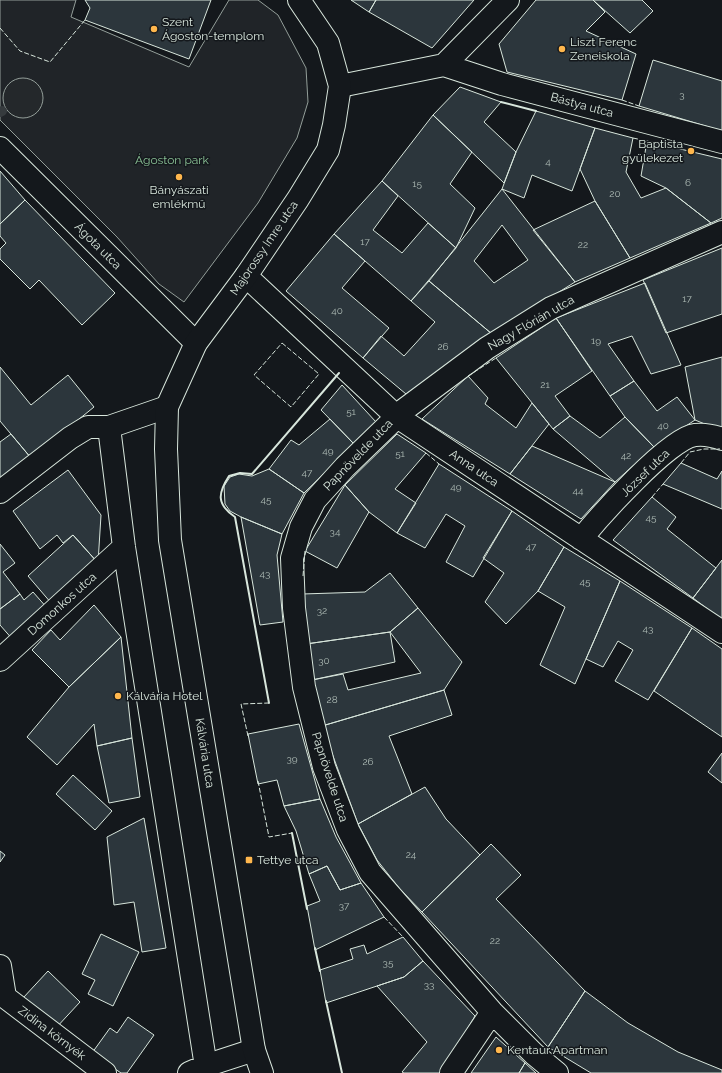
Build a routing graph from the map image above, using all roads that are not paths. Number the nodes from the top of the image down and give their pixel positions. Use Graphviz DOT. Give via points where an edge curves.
graph roads {
  1 [pos="299,0"];
  2 [pos="508,0"];
  3 [pos="444,65"];
  4 [pos="340,86"];
  5 [pos="722,142"];
  6 [pos="0,148"];
  7 [pos="722,232"];
  8 [pos="246,276"];
  9 [pos="196,343"];
  10 [pos="167,407"];
  11 [pos="396,416"];
  12 [pos="109,427"];
  13 [pos="722,439"];
  14 [pos="0,492"];
  15 [pos="581,540"];
  16 [pos="124,547"];
  17 [pos="722,632"];
  18 [pos="0,660"];
  19 [pos="0,966"];
  20 [pos="492,1012"];
  21 [pos="254,1050"];
  22 [pos="200,1071"];
  23 [pos="105,1073"];
  24 [pos="262,1073"];
  25 [pos="451,1073"];
  26 [pos="557,1073"];
  1 -- 4 [label="street" via="328,43"];
  2 -- 3 [label="street"];
  3 -- 4 [label="street"];
  3 -- 5 [label="street, Bástya utca" via="502,84"];
  4 -- 8 [label="street, Majorossy Imre utca" via="328,150"];
  6 -- 9 [label="street, Ágota utca"];
  7 -- 11 [label="street, Nagy Flórián utca" via="551,308 487,348"];
  8 -- 9 [label="street, Majorossy Imre utca"];
  8 -- 11 [label="street, Anna utca"];
  9 -- 10 [label="street, Majorossy Imre utca"];
  10 -- 12 [label="street"];
  10 -- 21 [label="street, Kálvária utca" via="170,540"];
  11 -- 15 [label="street, Anna utca"];
  11 -- 20 [label="street, Papnövelde utca" via="315,500 301,527 292,558 294,608 304,688 324,767 348,830 370,872"];
  12 -- 14 [label="street" via="88,428 70,438"];
  12 -- 16 [label="street"];
  13 -- 15 [label="street, József utca" via="716,436 694,435 676,443"];
  15 -- 17 [label="street, Anna utca"];
  16 -- 18 [label="street, Domonkos utca"];
  16 -- 22 [label="street"];
  19 -- 23 [label="street, Zidina környék" via="5,997"];
  20 -- 25 [label="street"];
  20 -- 26 [label="street, Papnövelde utca"];
  21 -- 22 [label="street"];
  21 -- 24 [label="street, Kálvária utca"];
}
